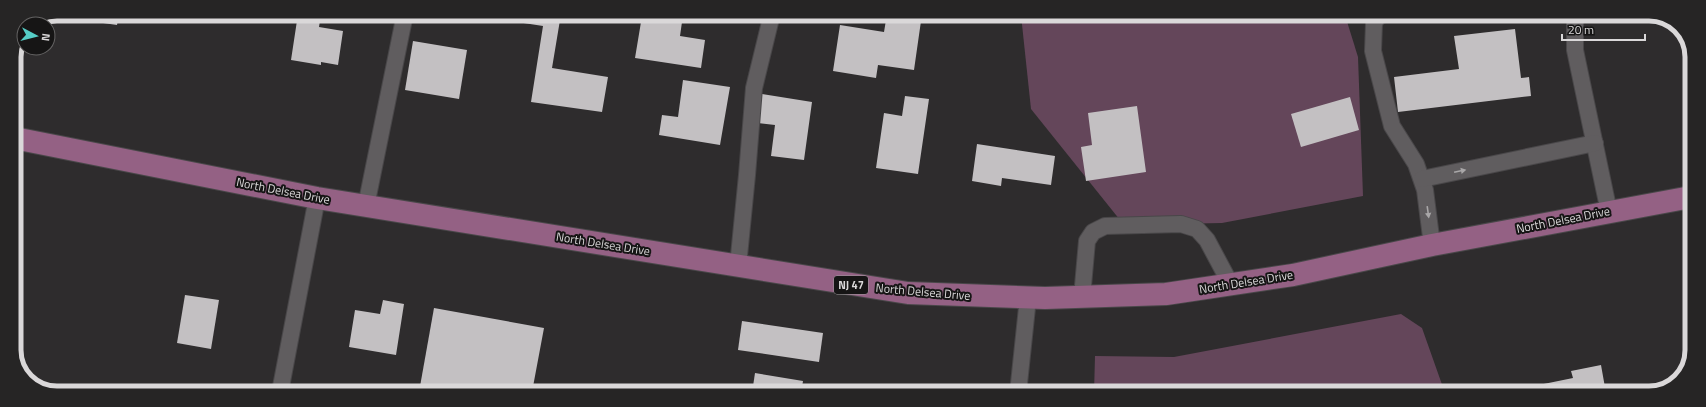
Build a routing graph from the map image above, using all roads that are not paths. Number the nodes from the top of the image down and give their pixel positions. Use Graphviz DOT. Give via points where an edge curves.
graph roads {
  1 [pos="404,21"];
  2 [pos="770,21"];
  3 [pos="1375,21"];
  4 [pos="1575,21"];
  5 [pos="21,139"];
  6 [pos="1595,143"];
  7 [pos="1422,179"];
  8 [pos="317,198"];
  9 [pos="1685,198"];
  10 [pos="366,206"];
  11 [pos="1609,212"];
  12 [pos="1432,245"];
  13 [pos="738,266"];
  14 [pos="1231,285"];
  15 [pos="1082,297"];
  16 [pos="1028,298"];
  17 [pos="281,386"];
  18 [pos="1019,386"];
  1 -- 10 [label="lane"];
  2 -- 13 [label="lane" via="754,88"];
  3 -- 7 [label="lane" via="1373,51 1392,126 1410,153"];
  4 -- 6 [label="lane" via="1575,50"];
  5 -- 8 [label="main road, North Delsea Drive / NJ 47"];
  7 -- 6 [label="lane, one-way"];
  6 -- 11 [label="lane"];
  7 -- 12 [label="lane, one-way"];
  8 -- 10 [label="main road, North Delsea Drive / NJ 47"];
  8 -- 17 [label="lane"];
  9 -- 11 [label="main road, North Delsea Drive / NJ 47"];
  10 -- 13 [label="main road, North Delsea Drive / NJ 47"];
  11 -- 12 [label="main road, North Delsea Drive / NJ 47"];
  12 -- 14 [label="main road, North Delsea Drive / NJ 47" via="1293,275"];
  13 -- 16 [label="main road, North Delsea Drive / NJ 47" via="908,293"];
  14 -- 15 [label="main road, North Delsea Drive / NJ 47" via="1166,294"];
  14 -- 15 [label="lane" via="1207,240 1197,229 1181,224 1105,226 1093,232 1087,241"];
  15 -- 16 [label="main road, North Delsea Drive / NJ 47"];
  16 -- 18 [label="lane"];
}
